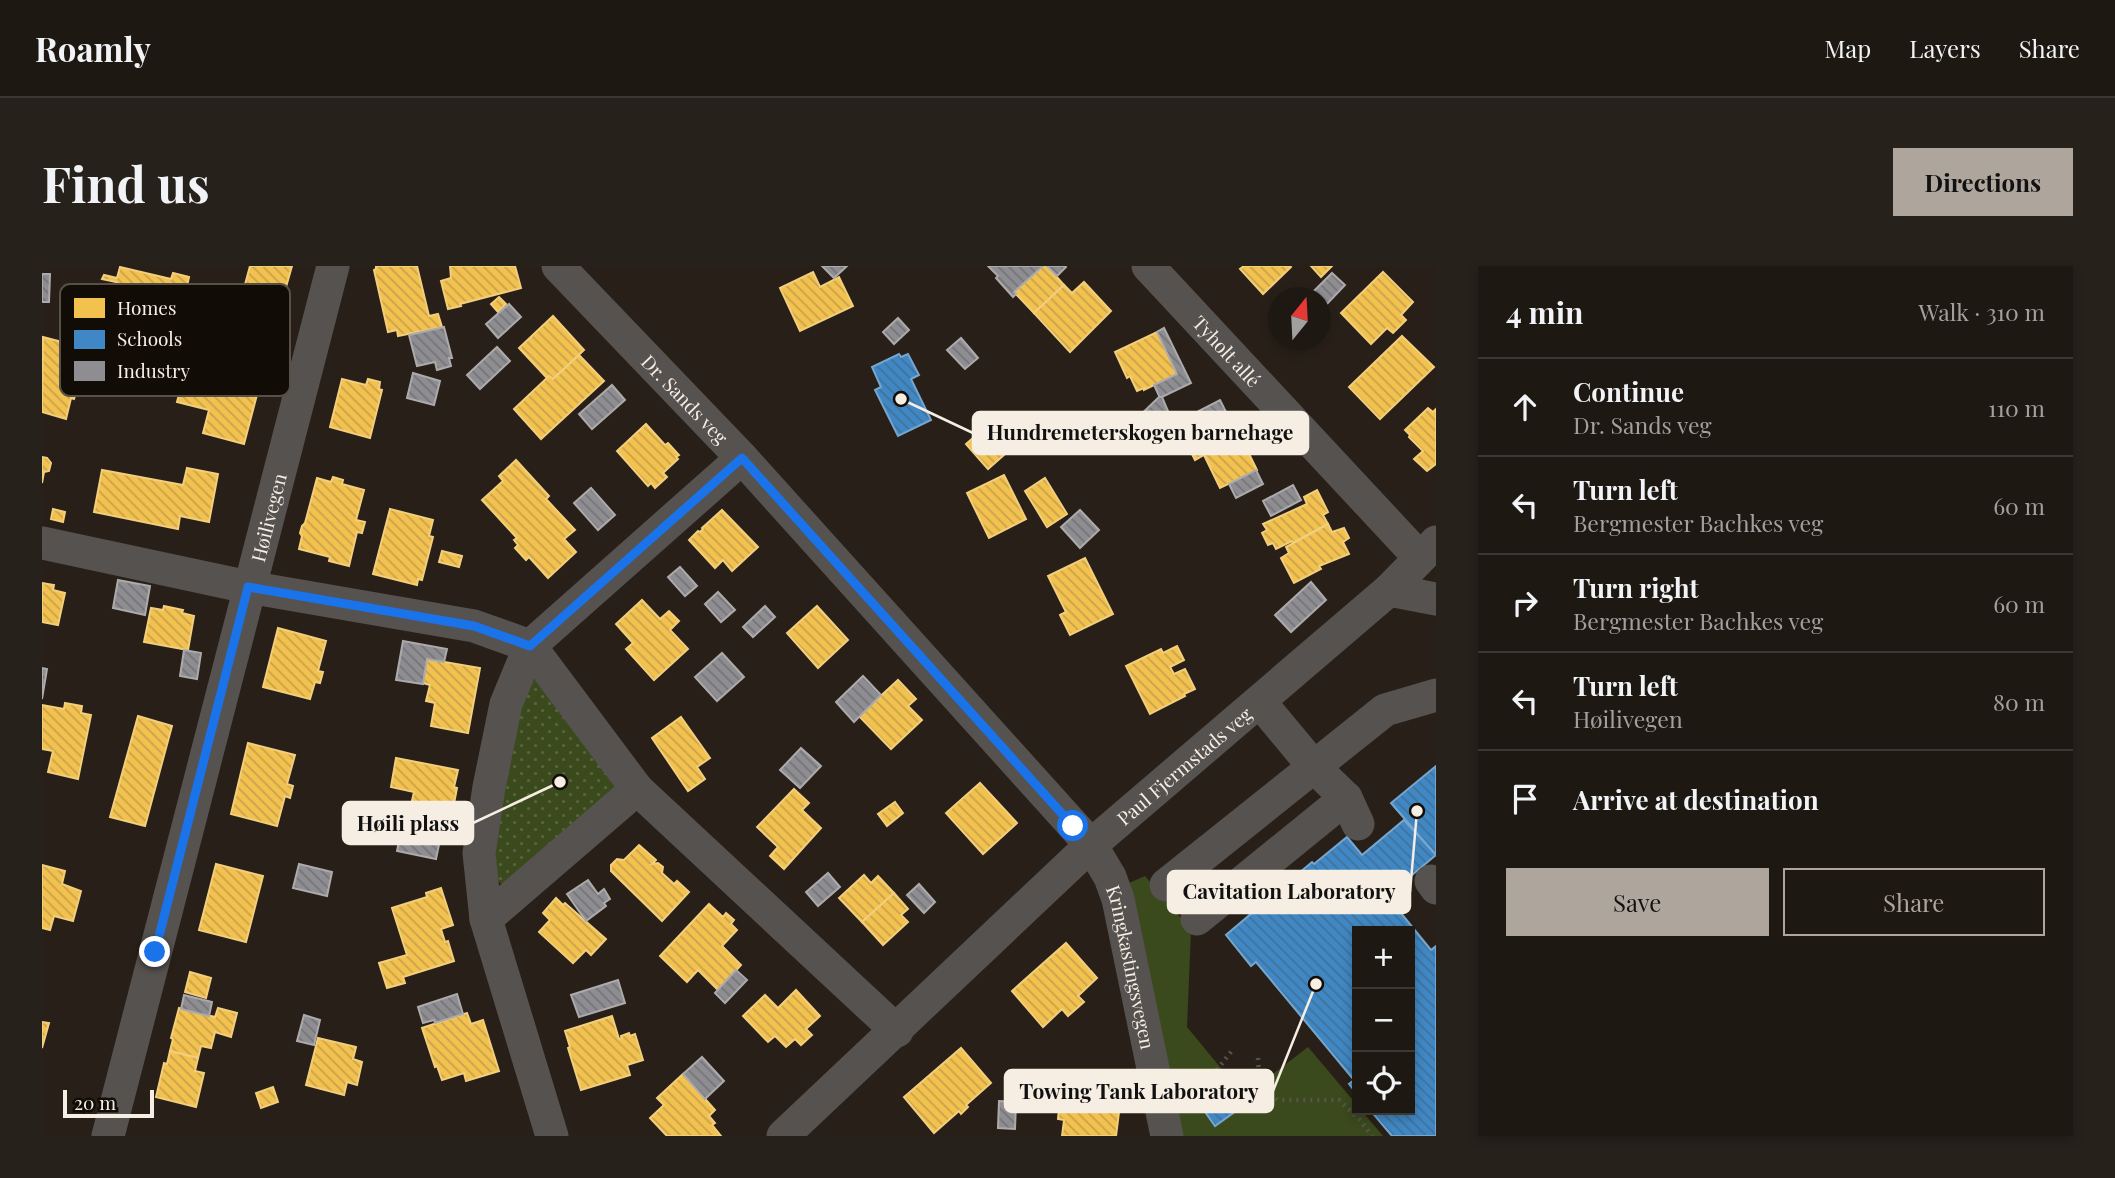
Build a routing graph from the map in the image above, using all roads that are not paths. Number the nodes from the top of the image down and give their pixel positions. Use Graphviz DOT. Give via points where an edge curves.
graph roads {
  1 [pos="332,266"];
  2 [pos="558,266"];
  3 [pos="1147,266"];
  4 [pos="742,458"];
  5 [pos="42,543"];
  6 [pos="1428,550"];
  7 [pos="248,587"];
  8 [pos="1389,590"];
  9 [pos="1436,599"];
  10 [pos="530,646"];
  11 [pos="1436,695"];
  12 [pos="1260,702"];
  13 [pos="1314,767"];
  14 [pos="637,789"];
  15 [pos="1091,845"];
  16 [pos="1166,885"];
  17 [pos="485,919"];
  18 [pos="1197,919"];
  19 [pos="897,1031"];
  20 [pos="1167,1135"];
  21 [pos="108,1136"];
  22 [pos="552,1136"];
  23 [pos="783,1136"];
  1 -- 7 [label="street, Høilivegen"];
  2 -- 4 [label="street, Dr. Sands veg"];
  3 -- 6 [label="street, Tyholt allé"];
  4 -- 10 [label="street"];
  4 -- 15 [label="street, Dr. Sands veg"];
  5 -- 7 [label="street"];
  6 -- 8 [label="street, Paul Fjermstads veg"];
  7 -- 10 [label="street" via="474,626"];
  7 -- 21 [label="street, Høilivegen"];
  8 -- 9 [label="street"];
  8 -- 12 [label="street, Paul Fjermstads veg"];
  10 -- 14 [label="street"];
  10 -- 17 [label="street" via="506,704 489,787 479,853"];
  11 -- 13 [label="street" via="1385,710"];
  12 -- 13 [label="street"];
  12 -- 15 [label="street, Paul Fjermstads veg"];
  13 -- 16 [label="street"];
  13 -- 18 [label="street" via="1352,811"];
  14 -- 17 [label="street"];
  14 -- 19 [label="street"];
  15 -- 19 [label="street, Paul Fjermstads veg"];
  15 -- 20 [label="street, Kringkastingsvegen" via="1118,899"];
  17 -- 22 [label="street"];
  19 -- 23 [label="street, Paul Fjermstads veg"];
}
